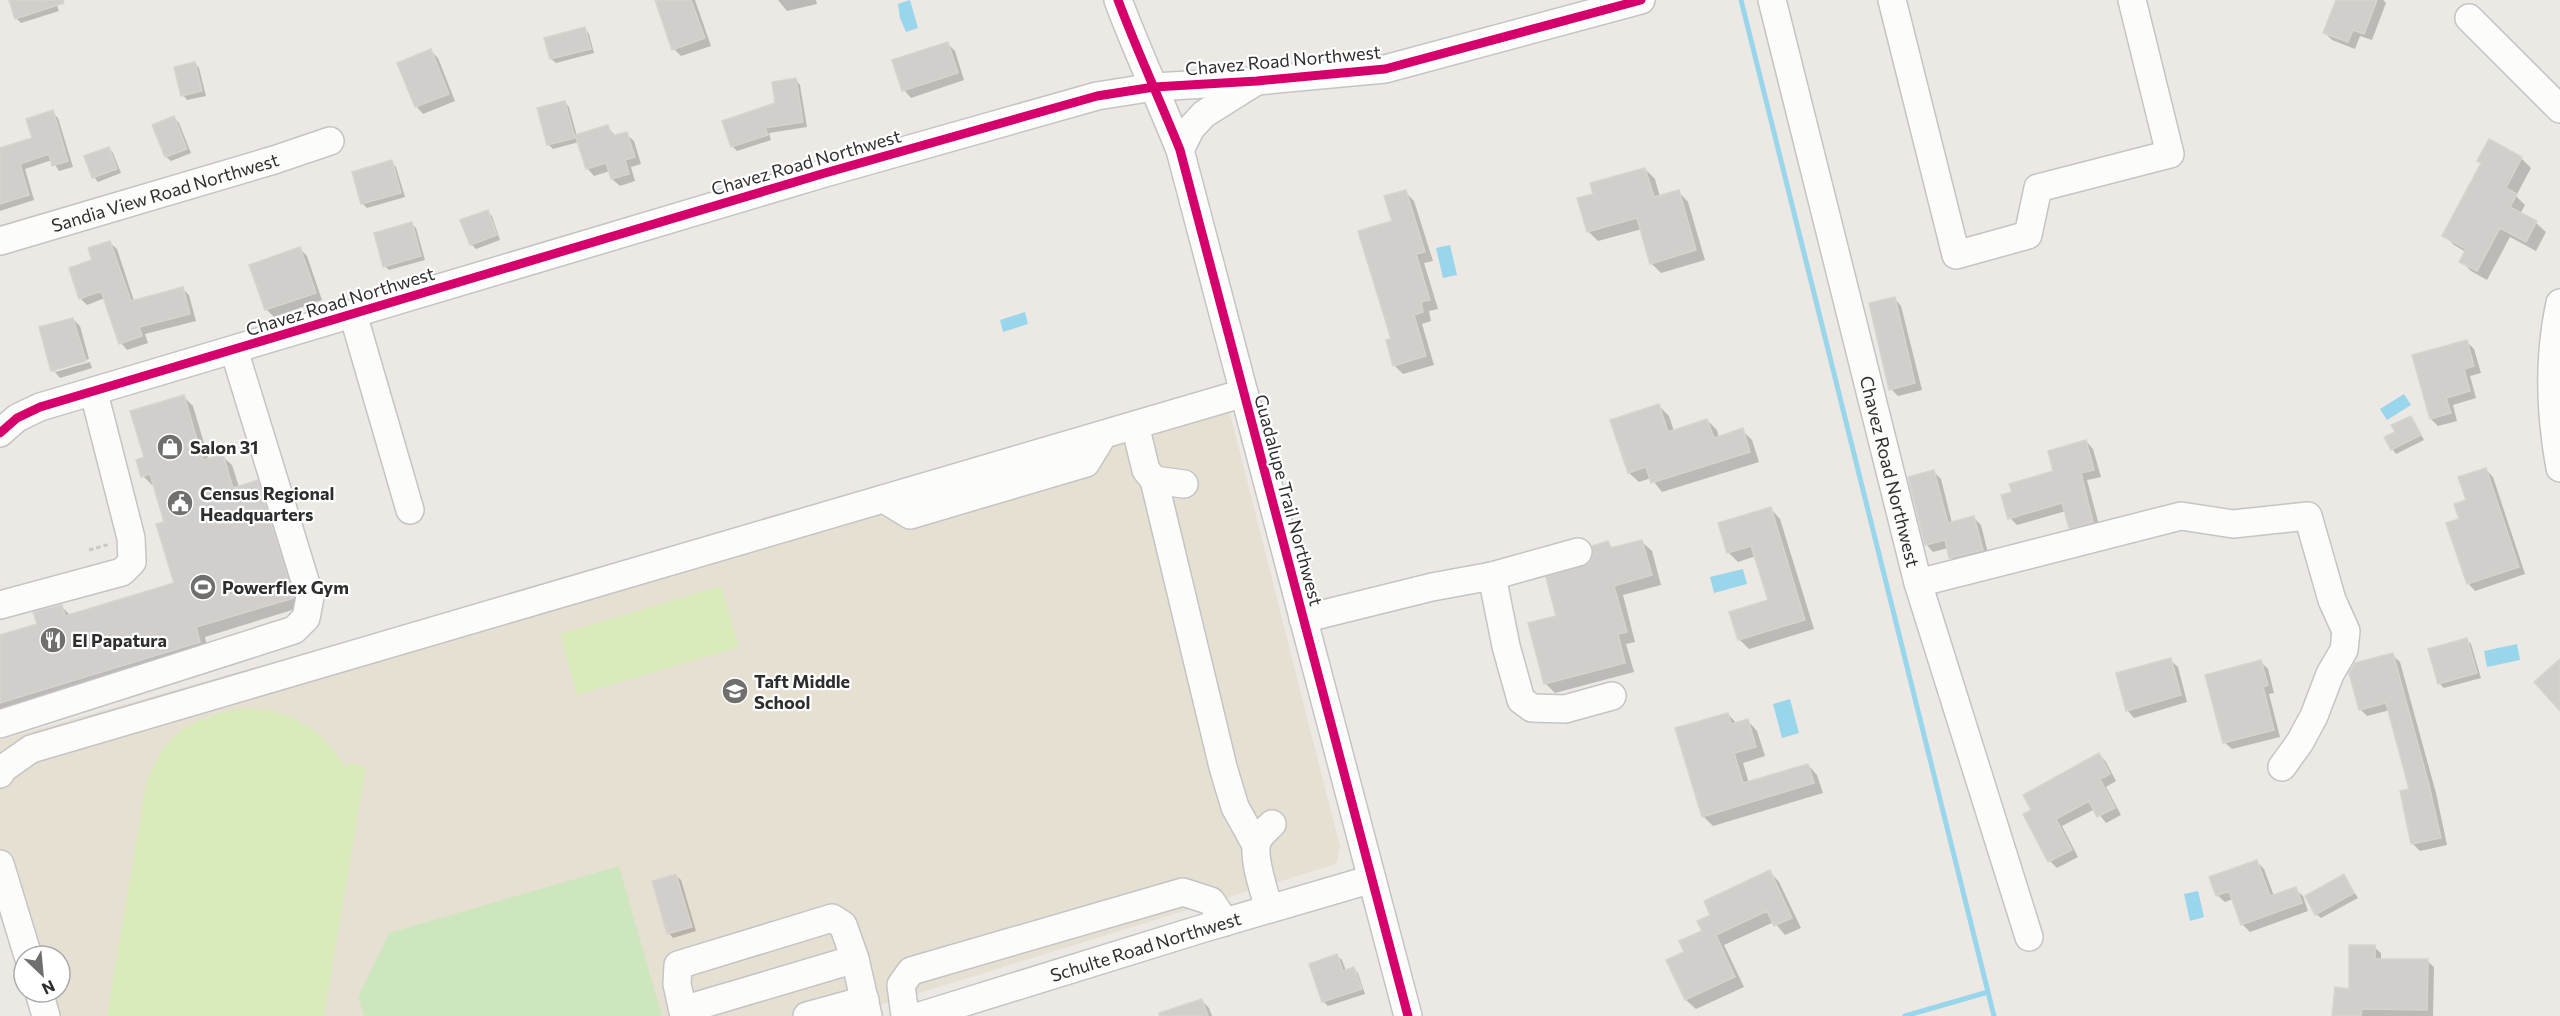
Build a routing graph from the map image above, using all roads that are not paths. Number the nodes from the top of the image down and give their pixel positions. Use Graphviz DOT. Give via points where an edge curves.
graph roads {
  1 [pos="1118,0"];
  2 [pos="1641,0"];
  3 [pos="1772,0"];
  4 [pos="1892,0"];
  5 [pos="2132,0"];
  6 [pos="2469,18"];
  7 [pos="1257,81"];
  8 [pos="1154,87"];
  9 [pos="2560,109"];
  10 [pos="330,141"];
  11 [pos="1180,150"];
  12 [pos="0,241"];
  13 [pos="2560,303"];
  14 [pos="352,314"];
  15 [pos="234,350"];
  16 [pos="94,393"];
  17 [pos="1244,393"];
  18 [pos="1136,425"];
  19 [pos="0,433"];
  20 [pos="2560,468"];
  21 [pos="1154,480"];
  22 [pos="1184,484"];
  23 [pos="410,510"];
  24 [pos="1578,552"];
  25 [pos="1492,576"];
  26 [pos="1918,584"];
  27 [pos="0,606"];
  28 [pos="1303,618"];
  29 [pos="1612,696"];
  30 [pos="0,724"];
  31 [pos="2282,767"];
  32 [pos="0,774"];
  33 [pos="0,864"];
  34 [pos="1372,879"];
  35 [pos="1269,909"];
  36 [pos="1225,922"];
  37 [pos="2029,937"];
  38 [pos="24,944"];
  39 [pos="855,959"];
  40 [pos="867,1008"];
  41 [pos="684,1013"];
  42 [pos="807,1016"];
  43 [pos="905,1016"];
  44 [pos="920,1016"];
  45 [pos="1408,1016"];
  1 -- 8 [label="street, Guadalupe Trail Northwest"];
  2 -- 7 [label="street, Chavez Road Northwest" via="1386,69"];
  3 -- 26 [label="street, Chavez Road Northwest"];
  4 -- 5 [label="street" via="1956,255 2028,235 2038,188 2170,154"];
  6 -- 9 [label="street"];
  7 -- 8 [label="street, Chavez Road Northwest"];
  7 -- 11 [label="street" via="1204,114 1191,128"];
  8 -- 11 [label="street, Guadalupe Trail Northwest"];
  8 -- 14 [label="street, Chavez Road Northwest" via="1074,102"];
  10 -- 12 [label="street, Sandia View Road Northwest"];
  11 -- 17 [label="street, Guadalupe Trail Northwest"];
  13 -- 20 [label="street" via="2550,368"];
  14 -- 15 [label="street, Chavez Road Northwest"];
  14 -- 23 [label="street"];
  15 -- 16 [label="street, Chavez Road Northwest"];
  15 -- 30 [label="street" via="310,597 306,618 294,630"];
  16 -- 19 [label="street, Chavez Road Northwest" via="28,412"];
  16 -- 27 [label="street" via="131,538 132,562 122,572"];
  17 -- 18 [label="street"];
  17 -- 28 [label="street, Guadalupe Trail Northwest"];
  18 -- 21 [label="street" via="1146,470"];
  18 -- 32 [label="street" via="31,749"];
  21 -- 22 [label="street"];
  21 -- 35 [label="street" via="1235,807 1264,834 1258,865"];
  24 -- 25 [label="street"];
  25 -- 28 [label="street"];
  25 -- 29 [label="street" via="1521,700 1532,708 1566,710"];
  26 -- 31 [label="street" via="2181,516 2233,524 2308,516 2332,600 2346,631 2344,650 2314,716"];
  26 -- 37 [label="street, Chavez Road Northwest"];
  28 -- 34 [label="street, Guadalupe Trail Northwest"];
  33 -- 38 [label="street"];
  34 -- 35 [label="street, Schulte Road Northwest"];
  34 -- 45 [label="street, Guadalupe Trail Northwest"];
  35 -- 36 [label="street, Schulte Road Northwest"];
  36 -- 43 [label="street" via="1211,901 1183,892 920,968 911,971 901,984"];
  36 -- 44 [label="street, Schulte Road Northwest"];
  39 -- 40 [label="street"];
  39 -- 41 [label="street"];
  39 -- 41 [label="street" via="843,925 832,918 678,965 677,984"];
  40 -- 42 [label="street"];
}
